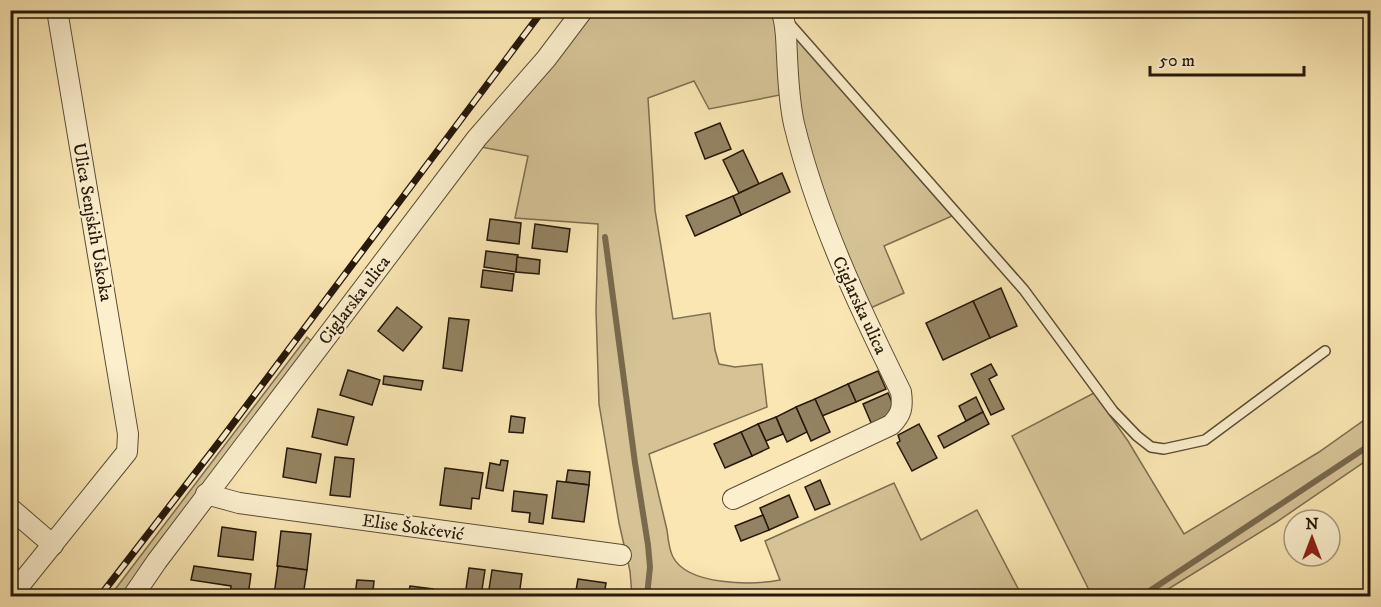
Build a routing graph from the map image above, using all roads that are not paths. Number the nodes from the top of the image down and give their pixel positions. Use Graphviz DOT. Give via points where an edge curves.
graph roads {
  1 [pos="57,10"];
  2 [pos="583,10"];
  3 [pos="783,14"];
  4 [pos="1324,351"];
  5 [pos="206,494"];
  6 [pos="733,499"];
  7 [pos="10,508"];
  8 [pos="53,545"];
  9 [pos="621,555"];
  10 [pos="11,597"];
  11 [pos="133,597"];
  1 -- 8 [label="street, Ulica Senjskih Uskoka" via="128,452"];
  2 -- 5 [label="street, Ciglarska ulica" via="477,138"];
  3 -- 4 [label="lane" via="1024,290 1113,411 1151,447 1164,449 1204,440"];
  3 -- 6 [label="street, Ciglarska ulica" via="789,98 803,159 837,256 901,392 903,406 891,425"];
  5 -- 9 [label="street, Elise Šokčević" via="239,503"];
  5 -- 11 [label="street, Ciglarska ulica"];
  7 -- 8 [label="street"];
  8 -- 10 [label="street"];
}
